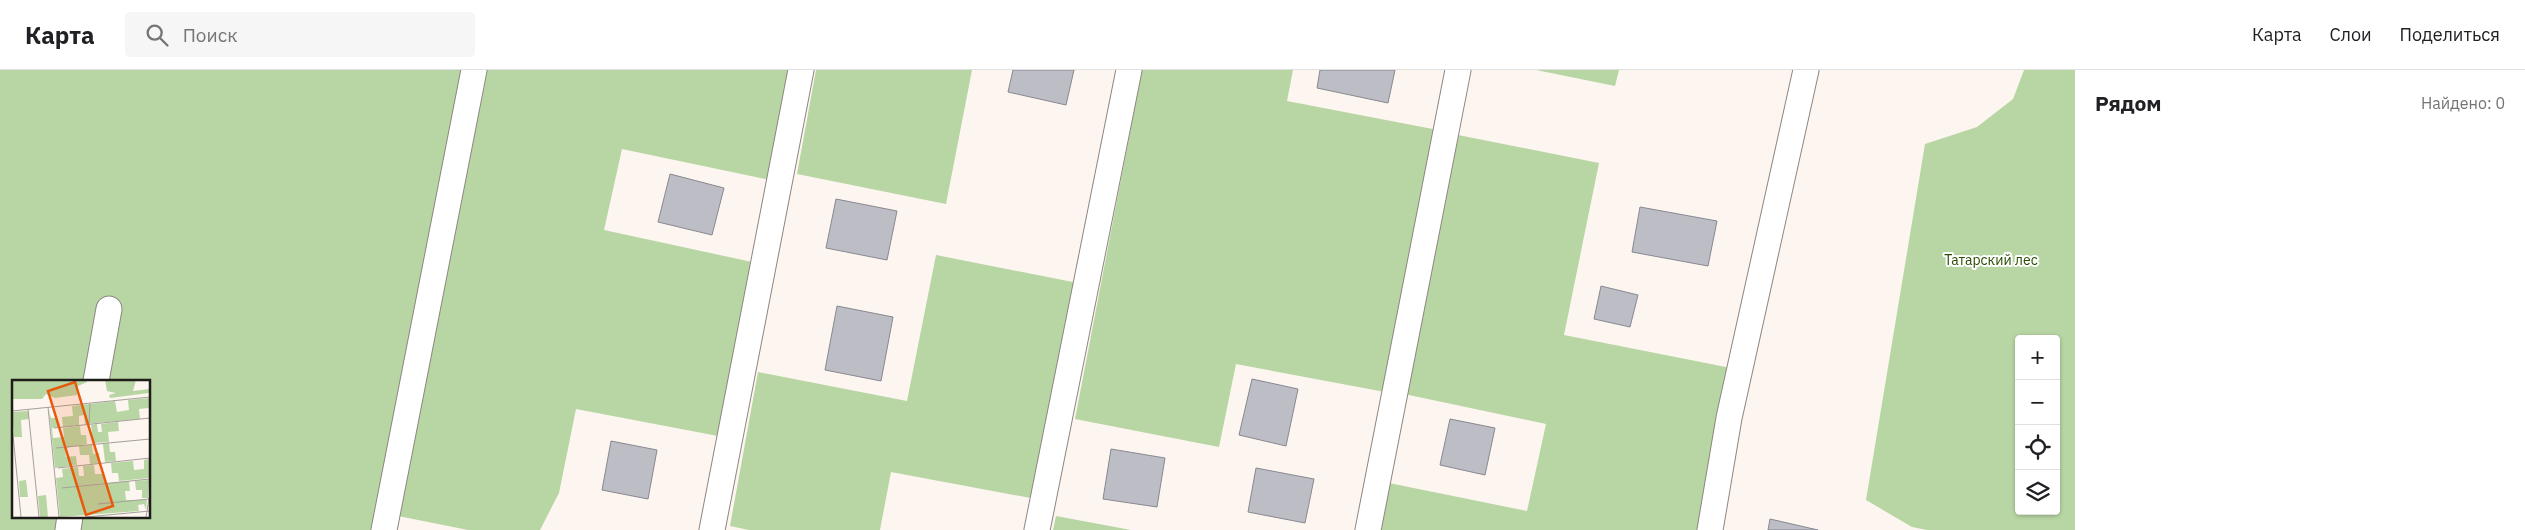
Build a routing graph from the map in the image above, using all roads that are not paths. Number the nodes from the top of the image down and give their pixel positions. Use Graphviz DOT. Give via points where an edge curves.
graph roads {
  1 [pos="474,70"];
  2 [pos="801,70"];
  3 [pos="1129,70"];
  4 [pos="1458,70"];
  5 [pos="1806,70"];
  6 [pos="109,309"];
  7 [pos="96,380"];
  8 [pos="384,530"];
  9 [pos="712,530"];
  10 [pos="1038,530"];
  11 [pos="1368,530"];
  12 [pos="1710,530"];
  1 -- 8 [label="street"];
  2 -- 9 [label="street"];
  3 -- 10 [label="street"];
  4 -- 11 [label="street"];
  5 -- 12 [label="street" via="1729,418"];
  6 -- 7 [label="street"];
}
